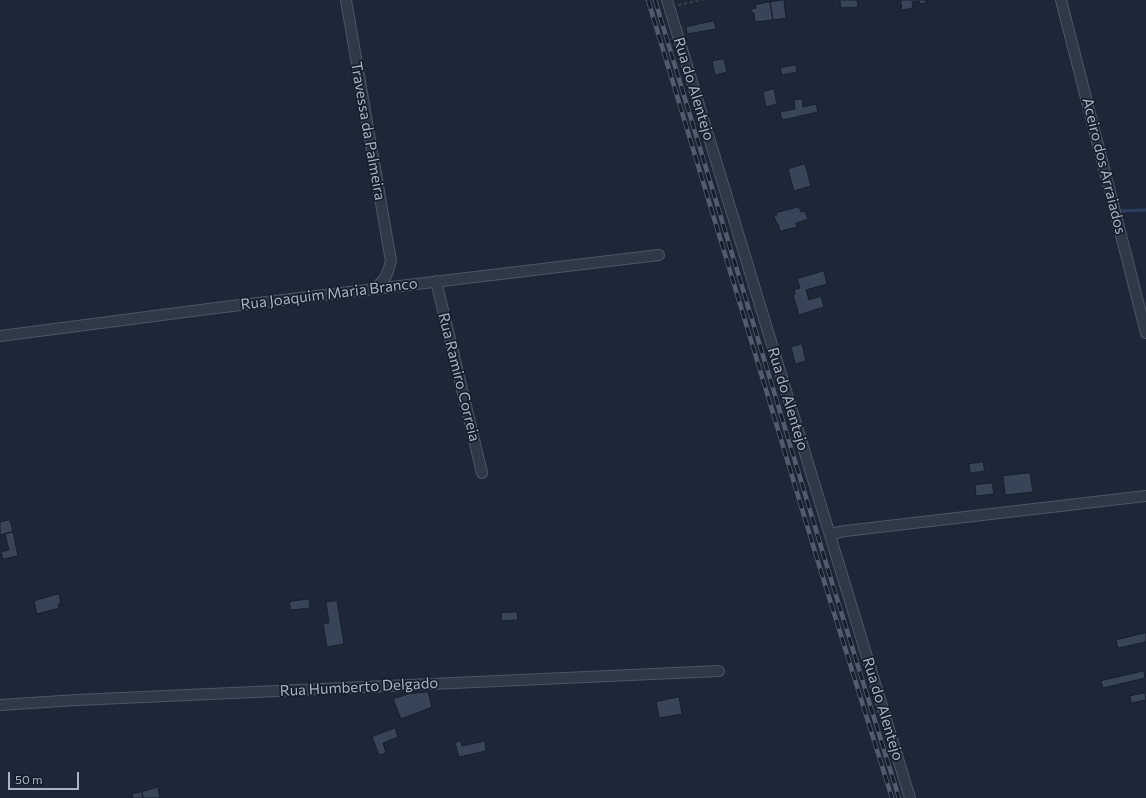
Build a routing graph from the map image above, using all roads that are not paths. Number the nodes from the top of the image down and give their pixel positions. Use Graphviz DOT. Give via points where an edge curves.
graph roads {
  1 [pos="346,0"];
  2 [pos="1061,0"];
  3 [pos="667,4"];
  4 [pos="659,255"];
  5 [pos="391,261"];
  6 [pos="436,281"];
  7 [pos="408,284"];
  8 [pos="374,289"];
  9 [pos="1146,333"];
  10 [pos="0,336"];
  11 [pos="482,473"];
  12 [pos="1146,496"];
  13 [pos="830,534"];
  14 [pos="719,672"];
  15 [pos="0,705"];
  16 [pos="910,798"];
  1 -- 5 [label="street, Travessa da Palmeira"];
  2 -- 9 [label="street, Aceiro dos Arraiados"];
  3 -- 13 [label="street, Rua do Alentejo"];
  4 -- 6 [label="street, Rua Joaquim Maria Branco"];
  5 -- 7 [label="street, Travessa da Palmeira" via="392,273"];
  5 -- 8 [label="street, Travessa da Palmeira" via="388,274"];
  6 -- 7 [label="street, Rua Joaquim Maria Branco"];
  6 -- 11 [label="street, Rua Ramiro Correia"];
  7 -- 8 [label="street, Rua Joaquim Maria Branco"];
  8 -- 10 [label="street, Rua Joaquim Maria Branco"];
  12 -- 13 [label="street"];
  13 -- 16 [label="street, Rua do Alentejo"];
  14 -- 15 [label="street, Rua Humberto Delgado"];
}
